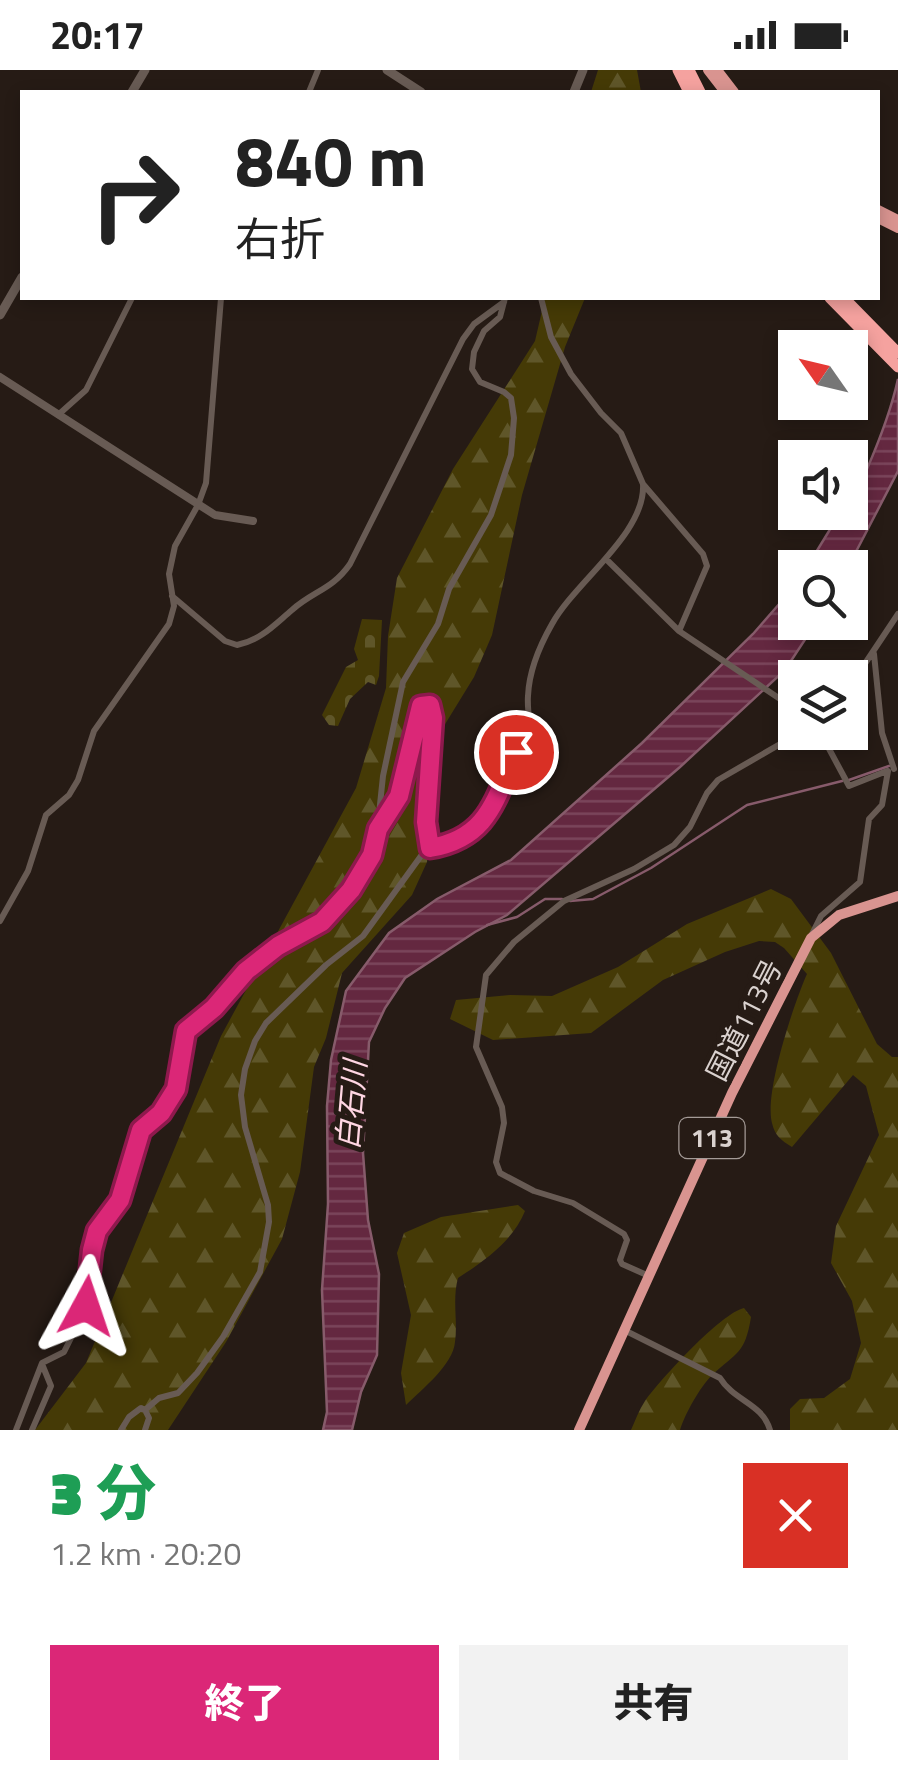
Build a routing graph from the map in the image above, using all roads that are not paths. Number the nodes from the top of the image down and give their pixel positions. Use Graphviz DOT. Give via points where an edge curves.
graph roads {
  1 [pos="387,70"];
  2 [pos="708,70"];
  3 [pos="717,70"];
  4 [pos="417,90"];
  5 [pos="723,90"];
  6 [pos="732,90"];
  7 [pos="20,280"];
  8 [pos="131,300"];
  9 [pos="221,300"];
  10 [pos="505,300"];
  11 [pos="542,300"];
  12 [pos="832,300"];
  13 [pos="846,300"];
  14 [pos="0,315"];
  15 [pos="898,353"];
  16 [pos="898,367"];
  17 [pos="0,377"];
  18 [pos="58,414"];
  19 [pos="642,484"];
  20 [pos="198,505"];
  21 [pos="254,521"];
  22 [pos="607,560"];
  23 [pos="172,596"];
  24 [pos="898,614"];
  25 [pos="680,631"];
  26 [pos="874,654"];
  27 [pos="868,662"];
  28 [pos="778,698"];
  29 [pos="778,745"];
  30 [pos="829,750"];
  31 [pos="893,767"];
  32 [pos="378,829"];
  33 [pos="430,848"];
  34 [pos="898,896"];
  35 [pos="1,919"];
  36 [pos="811,938"];
  37 [pos="650,1277"];
  38 [pos="626,1331"];
  39 [pos="42,1363"];
  40 [pos="145,1410"];
  41 [pos="16,1430"];
  42 [pos="32,1430"];
  43 [pos="121,1430"];
  44 [pos="145,1430"];
  45 [pos="579,1430"];
  46 [pos="770,1430"];
  1 -- 4 [label="main road"];
  2 -- 5 [label="highway"];
  3 -- 6 [label="highway"];
  7 -- 14 [label="main road"];
  8 -- 18 [label="street" via="86,390"];
  9 -- 20 [label="street" via="206,483"];
  10 -- 23 [label="street" via="463,339 350,564 331,587 237,645"];
  10 -- 32 [label="street" via="500,317 477,342 472,364 480,382 511,398 510,455 491,515 403,682"];
  11 -- 19 [label="street" via="556,348 621,433"];
  12 -- 16 [label="highway"];
  13 -- 15 [label="highway"];
  17 -- 18 [label="street"];
  18 -- 20 [label="street"];
  19 -- 22 [label="street" via="638,508"];
  19 -- 25 [label="street" via="708,566"];
  20 -- 21 [label="street"];
  20 -- 23 [label="street" via="175,546"];
  22 -- 25 [label="street"];
  22 -- 33 [label="street" via="579,585 540,650 528,692 528,728 495,805 469,835"];
  23 -- 35 [label="street" via="167,629 94,731 78,780 46,816 28,871"];
  24 -- 26 [label="street"];
  25 -- 28 [label="street"];
  26 -- 27 [label="street"];
  26 -- 31 [label="street" via="882,733"];
  29 -- 37 [label="street" via="712,785 674,845 566,900 486,974 476,1047 502,1107 496,1167 504,1177 572,1203 624,1234 622,1264"];
  30 -- 31 [label="street" via="844,781 861,784"];
  31 -- 36 [label="street" via="882,805 869,819 860,882 821,916"];
  32 -- 33 [label="street" via="395,805 420,708 427,703 434,727"];
  32 -- 39 [label="street" via="362,874 328,917 246,971 186,1031 176,1089 141,1130 120,1200 97,1231 86,1306 64,1352"];
  33 -- 40 [label="street" via="362,936 326,964 254,1041 240,1095 268,1204 260,1272 197,1373"];
  34 -- 36 [label="highway, 国道113号 / 113" via="852,909"];
  36 -- 37 [label="highway, 国道113号 / 113"];
  37 -- 38 [label="highway, 国道113号 / 113"];
  38 -- 45 [label="highway, 国道113号 / 113"];
  38 -- 46 [label="street" via="720,1378 760,1410"];
  39 -- 41 [label="street"];
  39 -- 42 [label="street" via="50,1386"];
  40 -- 43 [label="street" via="132,1413"];
  40 -- 44 [label="street"];
}
